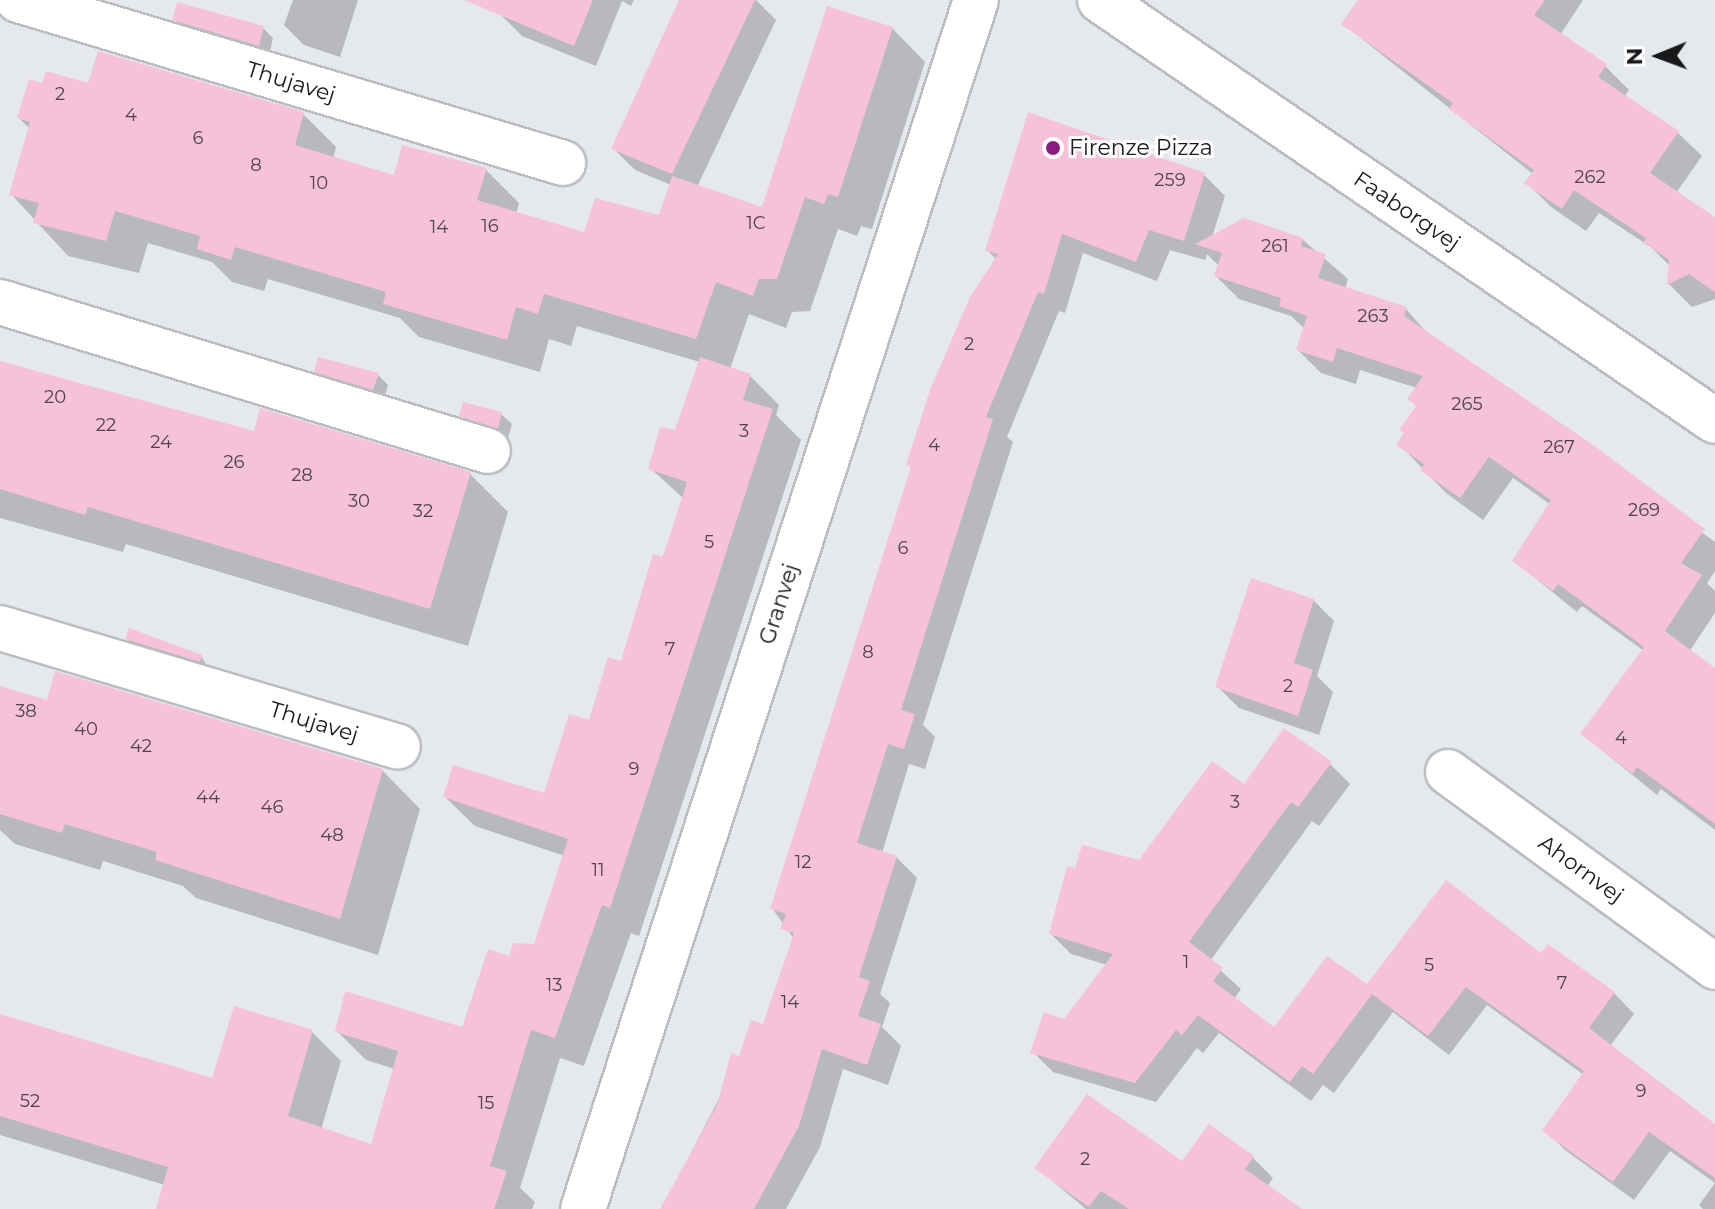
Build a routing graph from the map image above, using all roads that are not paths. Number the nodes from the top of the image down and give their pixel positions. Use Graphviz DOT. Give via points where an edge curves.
graph roads {
  1 [pos="18,0"];
  2 [pos="976,0"];
  3 [pos="1100,0"];
  4 [pos="563,163"];
  5 [pos="0,302"];
  6 [pos="1715,421"];
  7 [pos="488,451"];
  8 [pos="0,628"];
  9 [pos="398,747"];
  10 [pos="1448,772"];
  11 [pos="1715,967"];
  12 [pos="583,1209"];
  1 -- 4 [label="street, Thujavej"];
  2 -- 12 [label="street, Granvej"];
  3 -- 6 [label="street, Faaborgvej"];
  5 -- 7 [label="street"];
  8 -- 9 [label="street, Thujavej"];
  10 -- 11 [label="street, Ahornvej"];
}
